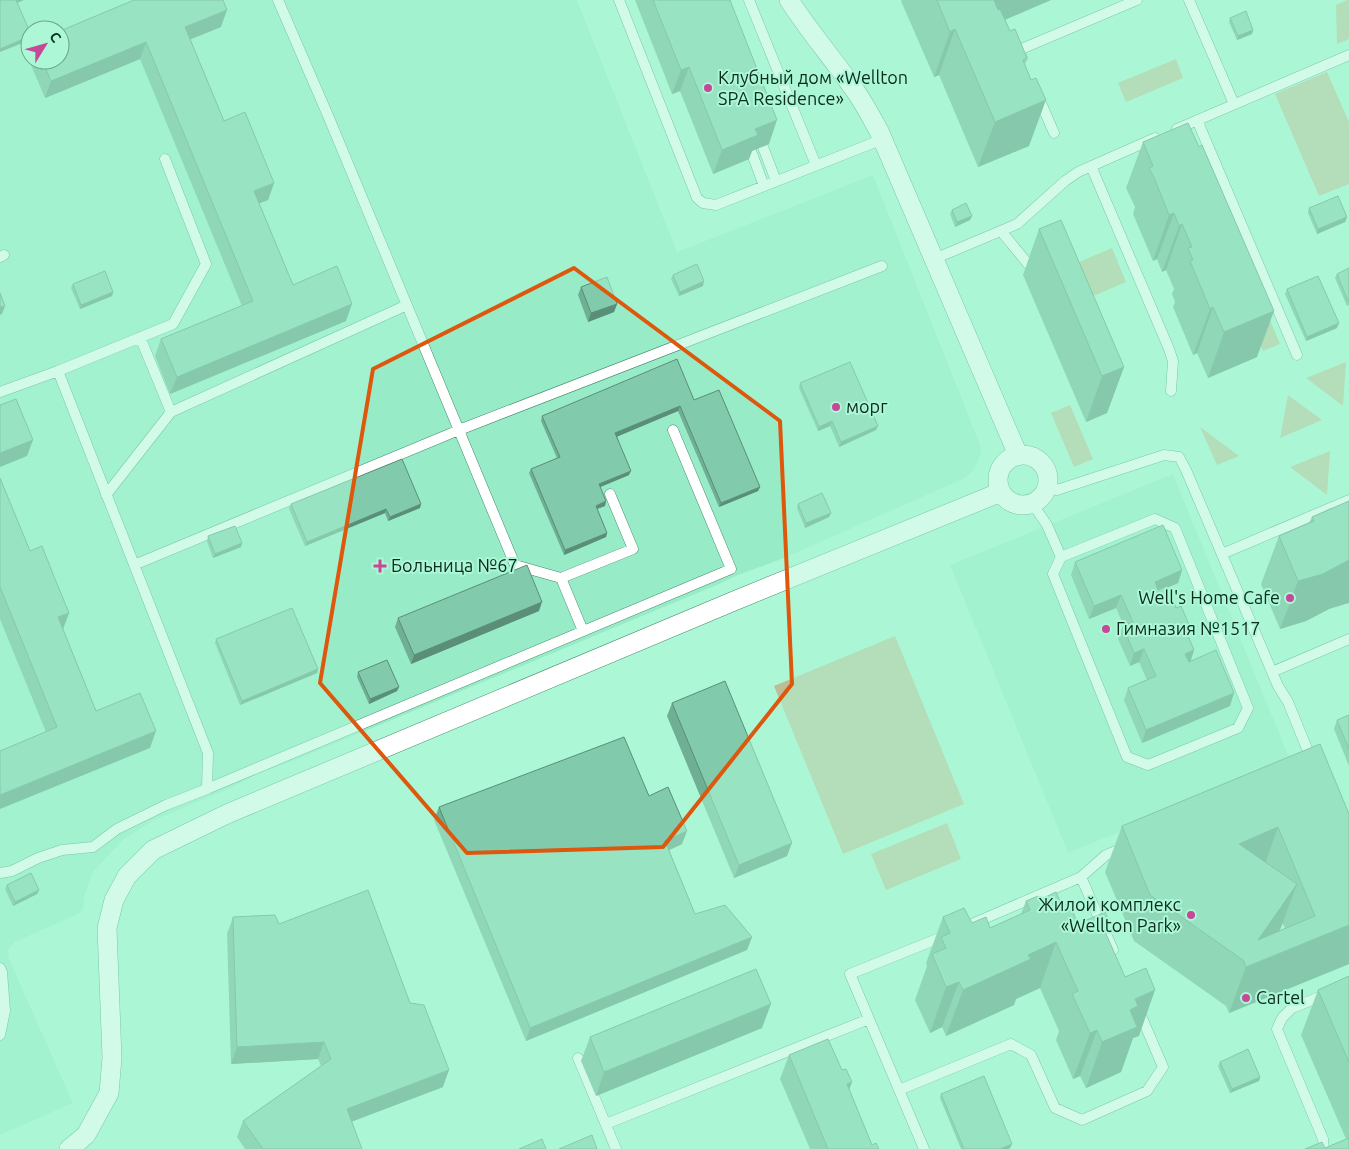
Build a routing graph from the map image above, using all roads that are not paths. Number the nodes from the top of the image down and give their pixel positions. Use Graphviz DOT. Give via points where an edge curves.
graph roads {
  1 [pos="278,0"];
  2 [pos="618,0"];
  3 [pos="748,0"];
  4 [pos="1137,0"];
  5 [pos="1189,0"];
  6 [pos="794,2"];
  7 [pos="1349,55"];
  8 [pos="1027,69"];
  9 [pos="1034,87"];
  10 [pos="1234,104"];
  11 [pos="1197,120"];
  12 [pos="1054,133"];
  13 [pos="883,139"];
  14 [pos="763,146"];
  15 [pos="751,151"];
  16 [pos="164,159"];
  17 [pos="816,166"];
  18 [pos="1091,166"];
  19 [pos="776,181"];
  20 [pos="764,186"];
  21 [pos="1001,231"];
  22 [pos="934,259"];
  23 [pos="882,266"];
  24 [pos="1033,270"];
  25 [pos="407,305"];
  26 [pos="140,337"];
  27 [pos="1297,355"];
  28 [pos="58,371"];
  29 [pos="1171,391"];
  30 [pos="0,392"];
  31 [pos="171,412"];
  32 [pos="459,430"];
  33 [pos="673,430"];
  34 [pos="1018,455"];
  35 [pos="1047,485"];
  36 [pos="1001,492"];
  37 [pos="610,494"];
  38 [pos="106,495"];
  39 [pos="1349,500"];
  40 [pos="1032,503"];
  41 [pos="1222,554"];
  42 [pos="1060,557"];
  43 [pos="134,565"];
  44 [pos="560,578"];
  45 [pos="583,631"];
  46 [pos="1349,639"];
  47 [pos="1272,672"];
  48 [pos="1306,770"];
  49 [pos="207,789"];
  50 [pos="1137,842"];
  51 [pos="0,873"];
  52 [pos="1081,877"];
  53 [pos="1118,962"];
  54 [pos="0,968"];
  55 [pos="1349,985"];
  56 [pos="1136,1005"];
  57 [pos="869,1019"];
  58 [pos="0,1035"];
  59 [pos="578,1058"];
  60 [pos="899,1090"];
  61 [pos="606,1124"];
  62 [pos="69,1149"];
  63 [pos="616,1149"];
  64 [pos="924,1149"];
  65 [pos="1324,1149"];
  1 -- 25 [label="lane"];
  2 -- 20 [label="lane" via="697,198 703,203 716,205"];
  3 -- 17 [label="lane"];
  4 -- 8 [label="lane" via="1019,50"];
  5 -- 10 [label="lane"];
  6 -- 13 [label="street" via="868,111"];
  7 -- 10 [label="lane"];
  9 -- 12 [label="lane"];
  10 -- 11 [label="lane"];
  11 -- 18 [label="lane"];
  11 -- 27 [label="lane"];
  13 -- 17 [label="lane"];
  13 -- 22 [label="street"];
  14 -- 19 [label="lane"];
  15 -- 20 [label="lane"];
  16 -- 26 [label="lane" via="206,264 173,324"];
  17 -- 19 [label="lane"];
  18 -- 21 [label="lane" via="1065,181 1022,220"];
  18 -- 29 [label="lane" via="1170,350 1173,361"];
  19 -- 20 [label="lane"];
  21 -- 22 [label="lane"];
  21 -- 24 [label="lane"];
  22 -- 34 [label="street"];
  23 -- 32 [label="lane"];
  25 -- 31 [label="lane"];
  25 -- 32 [label="lane"];
  26 -- 28 [label="lane"];
  26 -- 31 [label="lane"];
  28 -- 30 [label="lane"];
  28 -- 38 [label="lane"];
  31 -- 38 [label="lane"];
  32 -- 43 [label="lane"];
  32 -- 44 [label="lane" via="515,565"];
  33 -- 45 [label="lane" via="731,569"];
  34 -- 35 [label="street" via="1034,457 1041,462 1046,469"];
  34 -- 36 [label="street" via="1000,469 998,484"];
  35 -- 40 [label="street" via="1039,499"];
  35 -- 41 [label="lane" via="1057,490 1164,454 1179,457"];
  36 -- 40 [label="street" via="1011,502"];
  36 -- 62 [label="street" via="236,810 153,850 127,876 114,900 107,928 112,1058 109,1093 86,1135"];
  37 -- 44 [label="lane" via="633,549"];
  38 -- 43 [label="lane"];
  39 -- 41 [label="lane"];
  40 -- 42 [label="lane" via="1047,525"];
  41 -- 47 [label="lane"];
  42 -- 42 [label="lane" via="1053,574 1126,757 1148,765 1238,728 1248,708 1175,528 1154,519"];
  43 -- 49 [label="lane" via="208,753"];
  44 -- 45 [label="lane"];
  45 -- 49 [label="lane"];
  46 -- 47 [label="lane"];
  47 -- 48 [label="lane" via="1288,702 1314,767"];
  49 -- 51 [label="lane" via="117,829 93,847 62,850"];
  50 -- 52 [label="lane" via="1106,855"];
  52 -- 53 [label="lane"];
  52 -- 57 [label="lane" via="850,974"];
  54 -- 58 [label="lane" via="6,1011"];
  55 -- 65 [label="lane" via="1292,1008 1277,1029 1323,1139"];
  56 -- 60 [label="lane" via="1163,1067 1147,1091 1082,1120 1055,1108 1031,1055 1010,1044"];
  57 -- 60 [label="lane"];
  57 -- 61 [label="lane"];
  59 -- 61 [label="lane"];
  60 -- 64 [label="lane"];
  61 -- 63 [label="lane"];
}
